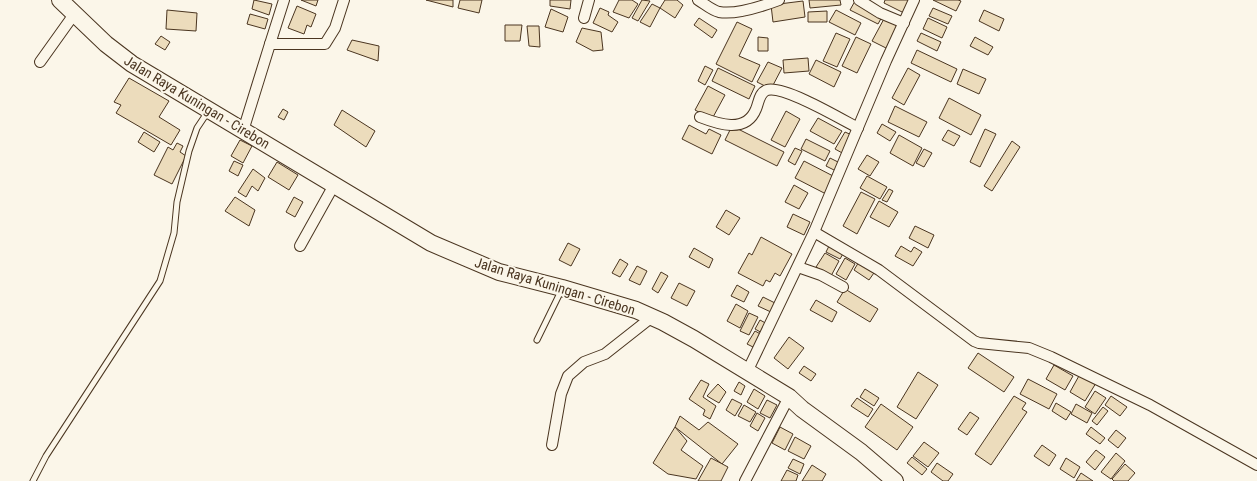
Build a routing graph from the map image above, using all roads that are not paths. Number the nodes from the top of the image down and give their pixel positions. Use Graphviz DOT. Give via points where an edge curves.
graph roads {
  1 [pos="60,0"];
  2 [pos="284,0"];
  3 [pos="344,0"];
  4 [pos="589,0"];
  5 [pos="698,0"];
  6 [pos="779,0"];
  7 [pos="859,0"];
  8 [pos="914,0"];
  9 [pos="74,13"];
  10 [pos="584,18"];
  11 [pos="904,23"];
  12 [pos="270,44"];
  13 [pos="40,62"];
  14 [pos="209,110"];
  15 [pos="700,117"];
  16 [pos="858,128"];
  17 [pos="243,131"];
  18 [pos="334,185"];
  19 [pos="814,232"];
  20 [pos="300,246"];
  21 [pos="798,267"];
  22 [pos="843,287"];
  23 [pos="562,288"];
  24 [pos="652,317"];
  25 [pos="538,340"];
  26 [pos="747,372"];
  27 [pos="789,397"];
  28 [pos="552,445"];
  29 [pos="1257,465"];
  30 [pos="33,481"];
  31 [pos="745,481"];
  32 [pos="895,481"];
  1 -- 9 [label="highway, Jalan Raya Kuningan - Cirebon"];
  2 -- 12 [label="street"];
  3 -- 12 [label="street" via="335,28 325,44"];
  4 -- 10 [label="street"];
  5 -- 6 [label="street" via="713,10 735,12"];
  7 -- 11 [label="street"];
  8 -- 11 [label="street"];
  9 -- 13 [label="street"];
  9 -- 14 [label="highway, Jalan Raya Kuningan - Cirebon" via="119,54"];
  11 -- 16 [label="street"];
  12 -- 17 [label="street"];
  14 -- 17 [label="highway, Jalan Raya Kuningan - Cirebon"];
  14 -- 30 [label="lane" via="197,128 189,151 177,202 174,233 160,281"];
  15 -- 16 [label="street" via="729,126 739,125 752,116 766,90 780,90"];
  16 -- 19 [label="street"];
  17 -- 18 [label="highway, Jalan Raya Kuningan - Cirebon"];
  18 -- 20 [label="street"];
  18 -- 23 [label="highway, Jalan Raya Kuningan - Cirebon" via="431,243 499,272"];
  19 -- 21 [label="street"];
  19 -- 29 [label="street" via="879,270 974,341 1029,348 1050,357 1150,405"];
  21 -- 22 [label="street"];
  21 -- 26 [label="street"];
  23 -- 24 [label="highway, Jalan Raya Kuningan - Cirebon"];
  23 -- 25 [label="lane"];
  24 -- 26 [label="highway, Jalan Raya Kuningan - Cirebon"];
  24 -- 28 [label="street" via="605,354 584,362 568,376 561,394"];
  26 -- 27 [label="highway, Jalan Raya Kuningan - Cirebon"];
  27 -- 31 [label="street"];
  27 -- 32 [label="highway, Jalan Raya Kuningan - Cirebon"];
}
